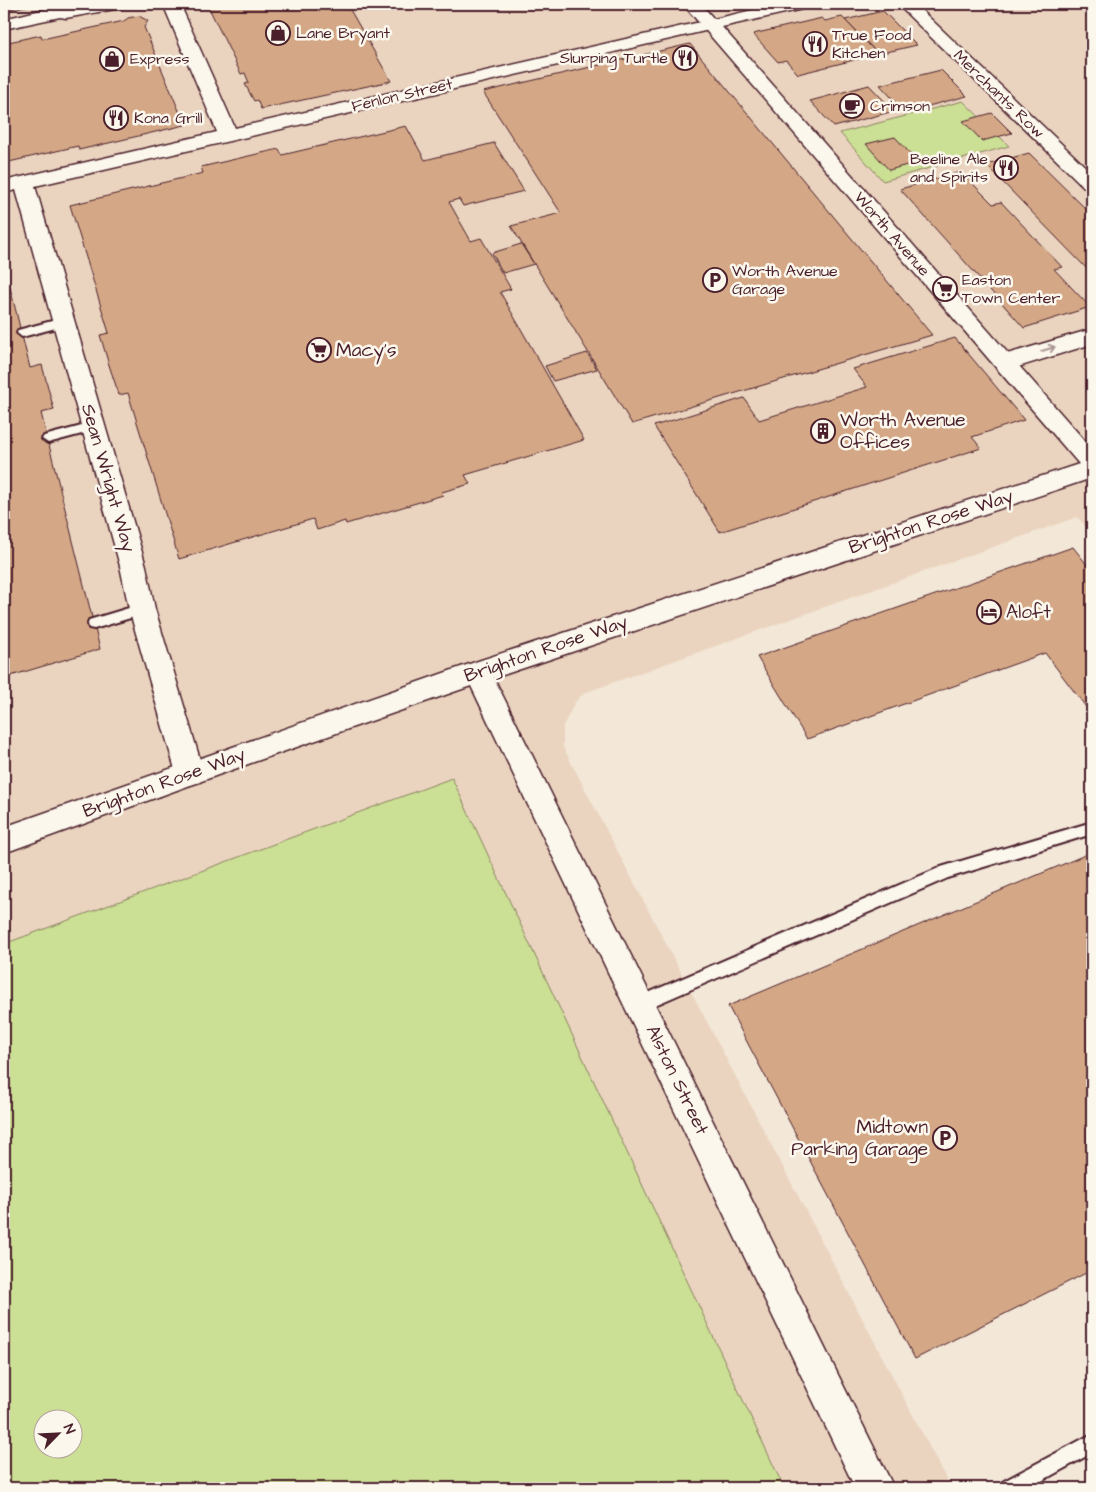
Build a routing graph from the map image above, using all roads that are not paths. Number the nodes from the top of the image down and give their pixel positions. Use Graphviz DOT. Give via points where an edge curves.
graph roads {
  1 [pos="83,4"];
  2 [pos="115,4"];
  3 [pos="171,4"];
  4 [pos="692,4"];
  5 [pos="800,4"];
  6 [pos="905,4"];
  7 [pos="55,13"];
  8 [pos="4,24"];
  9 [pos="709,25"];
  10 [pos="228,135"];
  11 [pos="1092,184"];
  12 [pos="14,185"];
  13 [pos="63,322"];
  14 [pos="22,333"];
  15 [pos="1092,336"];
  16 [pos="1005,363"];
  17 [pos="93,427"];
  18 [pos="48,439"];
  19 [pos="1092,464"];
  20 [pos="1092,469"];
  21 [pos="142,610"];
  22 [pos="94,624"];
  23 [pos="478,672"];
  24 [pos="190,773"];
  25 [pos="1092,828"];
  26 [pos="4,840"];
  27 [pos="639,1004"];
  28 [pos="1092,1443"];
  29 [pos="875,1488"];
  30 [pos="1011,1488"];
  1 -- 7 [label="street"];
  2 -- 7 [label="street" via="71,14"];
  3 -- 10 [label="street"];
  4 -- 9 [label="street, Worth Avenue"];
  5 -- 9 [label="street, Fenlon Street"];
  6 -- 11 [label="street, Merchants Row"];
  7 -- 8 [label="street"];
  9 -- 10 [label="street, Fenlon Street"];
  9 -- 16 [label="street, Worth Avenue"];
  10 -- 12 [label="street, Fenlon Street"];
  12 -- 13 [label="street, Sean Wright Way"];
  13 -- 14 [label="lane"];
  13 -- 17 [label="street, Sean Wright Way"];
  16 -- 15 [label="street, one-way"];
  16 -- 19 [label="street, Worth Avenue"];
  17 -- 18 [label="lane"];
  17 -- 21 [label="street, Sean Wright Way" via="133,566"];
  20 -- 23 [label="street, Brighton Rose Way"];
  21 -- 22 [label="lane"];
  21 -- 24 [label="street, Sean Wright Way"];
  23 -- 24 [label="street, Brighton Rose Way"];
  23 -- 27 [label="street, Alston Street"];
  24 -- 26 [label="street, Brighton Rose Way"];
  25 -- 27 [label="lane" via="946,872"];
  27 -- 29 [label="street, Alston Street"];
  28 -- 30 [label="lane"];
}
